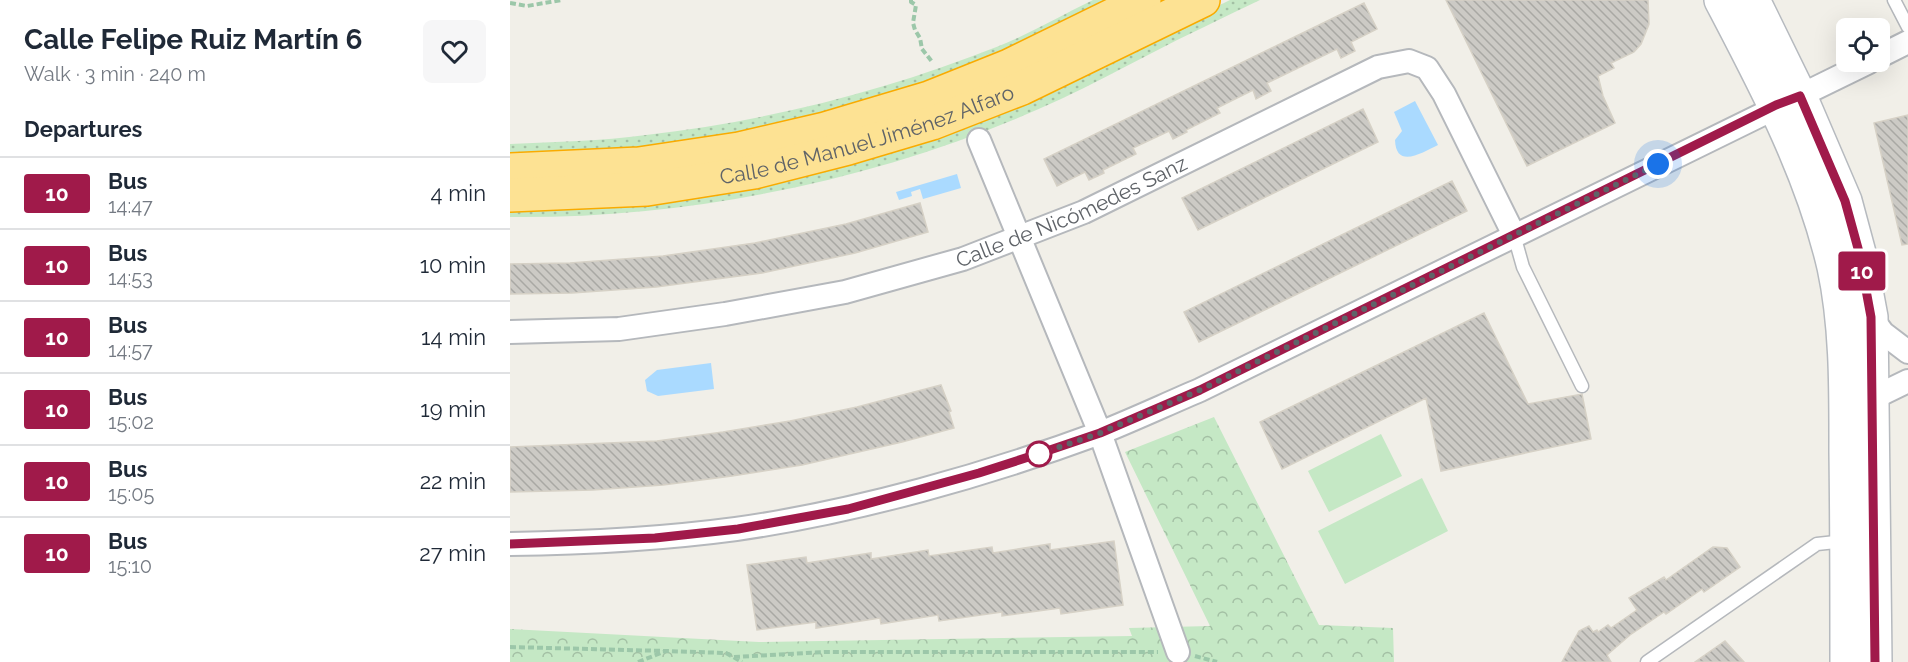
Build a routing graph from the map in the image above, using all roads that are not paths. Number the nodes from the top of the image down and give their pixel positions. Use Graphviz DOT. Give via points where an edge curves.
graph roads {
  1 [pos="1144,0"];
  2 [pos="1203,0"];
  3 [pos="1721,0"];
  4 [pos="1753,0"];
  5 [pos="1894,0"];
  6 [pos="1908,27"];
  7 [pos="1908,42"];
  8 [pos="1890,51"];
  9 [pos="1848,72"];
  10 [pos="1788,101"];
  11 [pos="979,140"];
  12 [pos="510,170"];
  13 [pos="510,195"];
  14 [pos="1514,235"];
  15 [pos="1021,238"];
  16 [pos="1871,317"];
  17 [pos="510,332"];
  18 [pos="1908,352"];
  19 [pos="1582,386"];
  20 [pos="1881,390"];
  21 [pos="1100,433"];
  22 [pos="1847,540"];
  23 [pos="510,544"];
  24 [pos="1178,652"];
  25 [pos="1647,662"];
  26 [pos="1847,662"];
  27 [pos="1875,662"];
  1 -- 12 [label="highway, Calle de Manuel Jiménez Alfaro" via="1009,66 929,98 825,129 739,149 639,164"];
  2 -- 13 [label="highway, Calle de Manuel Jiménez Alfaro" via="1022,88 932,123 848,148 754,172 648,189"];
  3 -- 10 [label="street"];
  4 -- 10 [label="street"];
  5 -- 6 [label="lane"];
  7 -- 8 [label="street"];
  9 -- 10 [label="street"];
  10 -- 14 [label="street"];
  10 -- 16 [label="street" via="1845,201"];
  10 -- 20 [label="street" via="1834,268 1841,316"];
  11 -- 15 [label="street"];
  14 -- 15 [label="street, Calle de Nicómedes Sanz" via="1444,94 1427,68 1409,61 1378,67 1084,212"];
  14 -- 19 [label="lane" via="1523,267"];
  14 -- 21 [label="street" via="1200,390"];
  15 -- 17 [label="street, Calle de Nicómedes Sanz" via="963,259 845,292 619,329"];
  15 -- 21 [label="street"];
  16 -- 18 [label="street" via="1883,333"];
  16 -- 20 [label="street"];
  20 -- 22 [label="street"];
  20 -- 27 [label="street" via="1873,444"];
  21 -- 23 [label="street" via="979,473 848,509 738,529 655,538"];
  21 -- 24 [label="street"];
  22 -- 25 [label="lane" via="1817,544"];
  22 -- 26 [label="street"];
}
